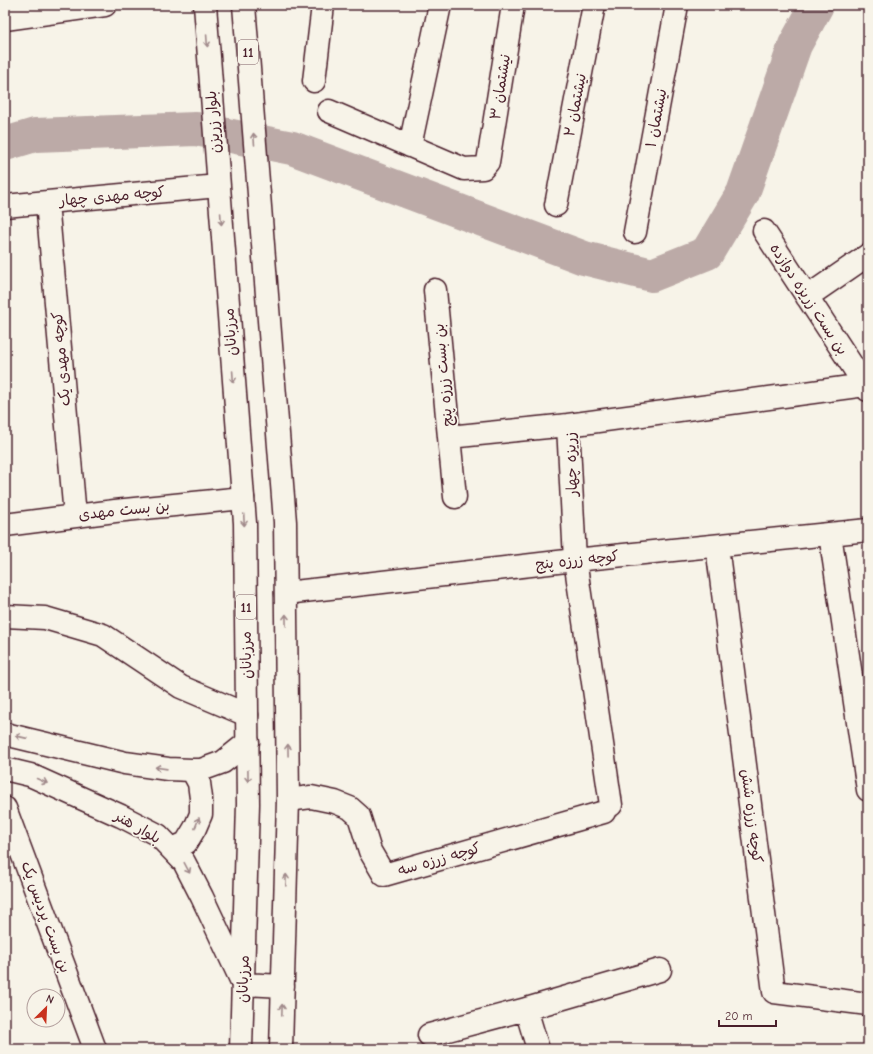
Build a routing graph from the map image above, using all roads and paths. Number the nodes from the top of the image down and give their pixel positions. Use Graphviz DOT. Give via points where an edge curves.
graph roads {
  1 [pos="105,5"];
  2 [pos="205,5"];
  3 [pos="244,5"];
  4 [pos="323,5"];
  5 [pos="440,5"];
  6 [pos="513,5"];
  7 [pos="594,5"];
  8 [pos="677,5"];
  9 [pos="5,19"];
  10 [pos="314,81"];
  11 [pos="329,111"];
  12 [pos="410,146"];
  13 [pos="218,176"];
  14 [pos="47,202"];
  15 [pos="556,205"];
  16 [pos="5,206"];
  17 [pos="764,231"];
  18 [pos="635,232"];
  19 [pos="868,255"];
  20 [pos="435,290"];
  21 [pos="807,297"];
  22 [pos="867,386"];
  23 [pos="568,425"];
  24 [pos="449,437"];
  25 [pos="455,497"];
  26 [pos="243,498"];
  27 [pos="75,516"];
  28 [pos="5,525"];
  29 [pos="868,530"];
  30 [pos="830,534"];
  31 [pos="717,546"];
  32 [pos="575,560"];
  33 [pos="286,593"];
  34 [pos="5,616"];
  35 [pos="247,715"];
  36 [pos="5,734"];
  37 [pos="248,742"];
  38 [pos="5,769"];
  39 [pos="192,770"];
  40 [pos="868,790"];
  41 [pos="288,800"];
  42 [pos="5,808"];
  43 [pos="608,808"];
  44 [pos="172,849"];
  45 [pos="660,970"];
  46 [pos="243,984"];
  47 [pos="283,986"];
  48 [pos="868,1004"];
  49 [pos="526,1009"];
  50 [pos="429,1035"];
  51 [pos="95,1049"];
  52 [pos="241,1049"];
  53 [pos="281,1049"];
  54 [pos="538,1049"];
  1 -- 9 [label="street"];
  2 -- 13 [label="street, بلوار زریزن / 11, one-way"];
  33 -- 3 [label="street, 11, one-way" via="284,522"];
  4 -- 10 [label="street"];
  5 -- 12 [label="street"];
  6 -- 12 [label="street, نيشتمان ۳" via="488,162 483,168 464,169"];
  7 -- 15 [label="street, نيشتمان ۲"];
  8 -- 18 [label="street, نيشتمان ۱"];
  11 -- 12 [label="street"];
  13 -- 14 [label="street, کوچه مهدی چهار"];
  13 -- 26 [label="street, مرزبانان / 11, one-way"];
  14 -- 16 [label="street, کوچه مهدی چهار"];
  14 -- 27 [label="street, کوچه مهدی یک"];
  17 -- 21 [label="street, بن بست زریزه دوازده"];
  19 -- 21 [label="street"];
  20 -- 24 [label="street, بن بست زرزه پنج"];
  21 -- 22 [label="street, بن بست زریزه دوازده"];
  22 -- 23 [label="street, زریزه چهار"];
  23 -- 24 [label="street, بن بست زرزه پنج"];
  23 -- 32 [label="street, زریزه چهار"];
  24 -- 25 [label="street"];
  26 -- 27 [label="street, بن بست مهدی"];
  26 -- 35 [label="street, مرزبانان / 11, one-way"];
  27 -- 28 [label="street, بن بست مهدی"];
  29 -- 30 [label="street, کوچه زرزه پنج"];
  30 -- 31 [label="street, کوچه زرزه پنج"];
  30 -- 40 [label="street"];
  31 -- 32 [label="street, کوچه زرزه پنج"];
  31 -- 48 [label="street, کوچه زرزه شش" via="774,992"];
  32 -- 33 [label="street, کوچه زرزه پنج"];
  32 -- 43 [label="street, زریزه چهار"];
  41 -- 33 [label="street, 11, one-way"];
  34 -- 35 [label="street" via="45,618 103,636 181,687"];
  35 -- 37 [label="street, مرزبانان / 11"];
  39 -- 36 [label="street, one-way" via="125,763"];
  37 -- 39 [label="street" via="223,762 201,770"];
  37 -- 46 [label="street, مرزبانان / 11, one-way"];
  38 -- 44 [label="street, بلوار هنر, one-way" via="30,775 121,816 158,835"];
  44 -- 39 [label="street, one-way" via="186,843 200,814 199,783"];
  41 -- 43 [label="street, کوچه زرزه سه" via="311,797 350,808 358,816 370,850 384,875"];
  47 -- 41 [label="street, 11, one-way"];
  42 -- 51 [label="street, بن بست پردیس یک"];
  44 -- 46 [label="street, بلوار هنر, one-way" via="184,862"];
  45 -- 49 [label="street"];
  46 -- 47 [label="street"];
  46 -- 52 [label="street, مرزبانان / 11"];
  53 -- 47 [label="street, 11, one-way"];
  49 -- 50 [label="street"];
  49 -- 54 [label="street"];
}
